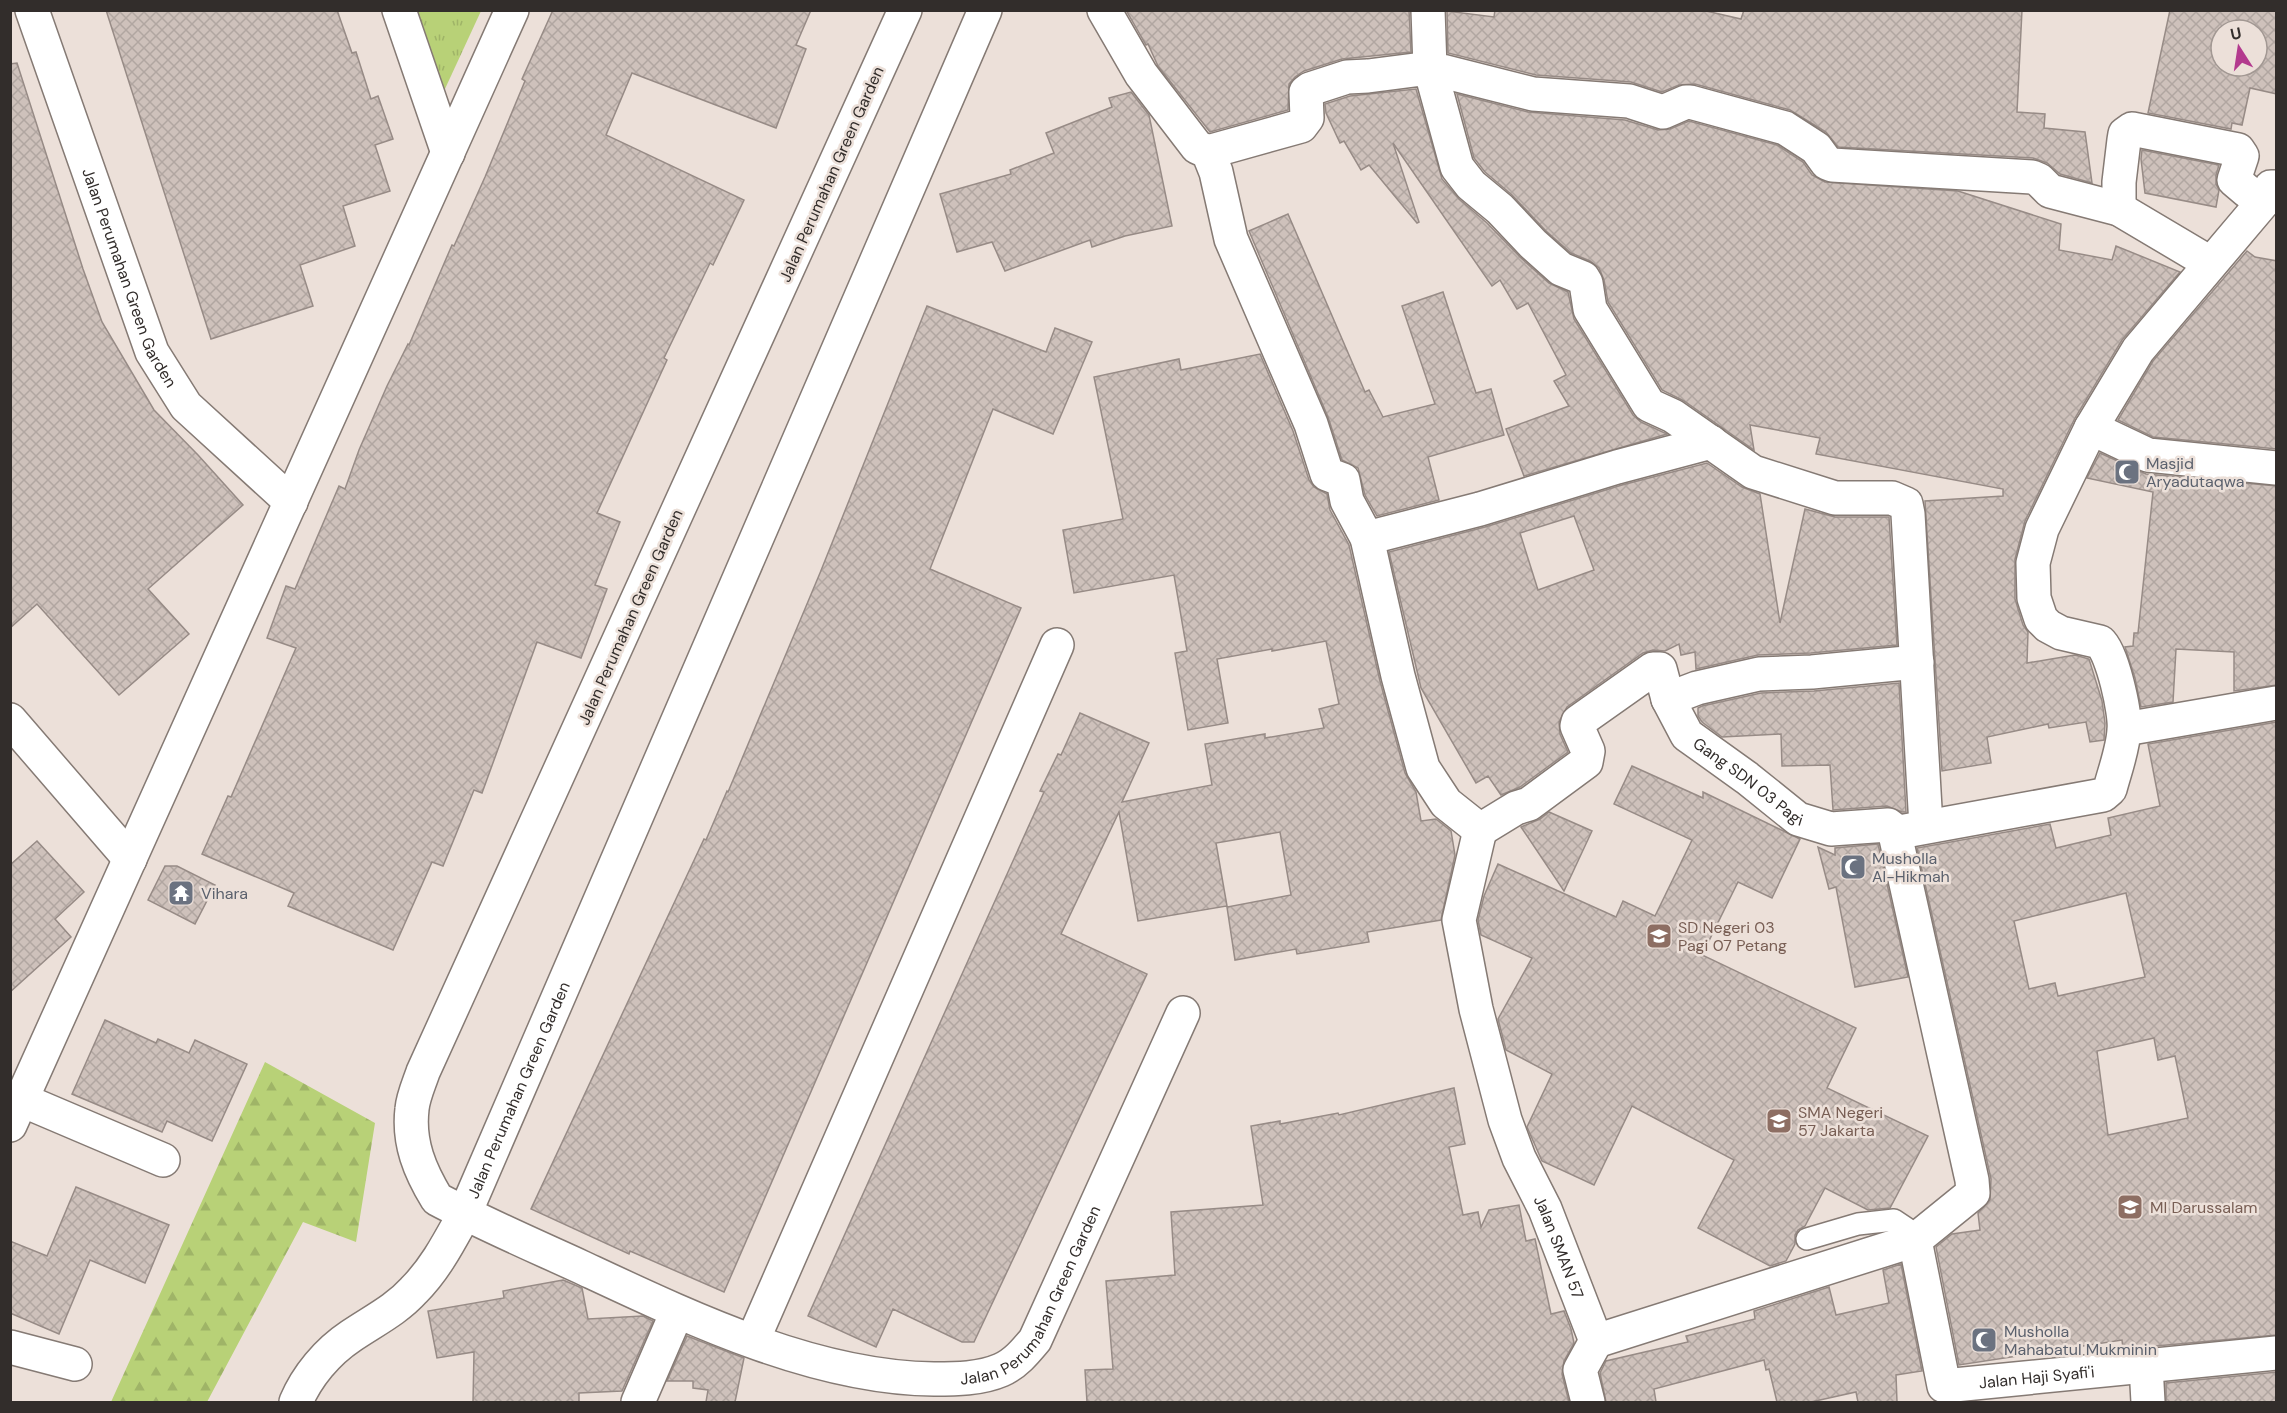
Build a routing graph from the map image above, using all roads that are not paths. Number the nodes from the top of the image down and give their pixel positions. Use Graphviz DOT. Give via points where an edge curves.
graph roads {
  1 [pos="32,10"];
  2 [pos="399,10"];
  3 [pos="512,10"];
  4 [pos="905,10"];
  5 [pos="985,10"];
  6 [pos="1104,10"];
  7 [pos="1428,10"];
  8 [pos="1430,68"];
  9 [pos="1208,152"];
  10 [pos="448,153"];
  11 [pos="2262,195"];
  12 [pos="2119,209"];
  13 [pos="2210,263"];
  14 [pos="2091,428"];
  15 [pos="1711,442"];
  16 [pos="2277,468"];
  17 [pos="291,502"];
  18 [pos="1367,538"];
  19 [pos="1057,645"];
  20 [pos="1917,662"];
  21 [pos="1668,699"];
  22 [pos="2277,703"];
  23 [pos="10,720"];
  24 [pos="2125,729"];
  25 [pos="1926,826"];
  26 [pos="1480,830"];
  27 [pos="1895,834"];
  28 [pos="130,859"];
  29 [pos="1183,1013"];
  30 [pos="16,1112"];
  31 [pos="163,1160"];
  32 [pos="465,1213"];
  33 [pos="1807,1239"];
  34 [pos="1915,1240"];
  35 [pos="677,1312"];
  36 [pos="753,1340"];
  37 [pos="1596,1341"];
  38 [pos="10,1347"];
  39 [pos="2277,1353"];
  40 [pos="75,1364"];
  41 [pos="2146,1366"];
  42 [pos="1943,1394"];
  43 [pos="296,1402"];
  44 [pos="638,1402"];
  45 [pos="1588,1402"];
  46 [pos="2148,1402"];
  1 -- 17 [label="street, Jalan Perumahan Green Garden" via="152,352 186,406"];
  2 -- 10 [label="street"];
  3 -- 10 [label="street"];
  4 -- 32 [label="street, Jalan Perumahan Green Garden" via="423,1072 412,1107 411,1139 421,1173 437,1199"];
  5 -- 32 [label="street, Jalan Perumahan Green Garden"];
  6 -- 9 [label="street" via="1141,74 1197,147"];
  7 -- 8 [label="street"];
  8 -- 9 [label="street" via="1347,76 1310,89 1305,96 1307,118 1301,126"];
  8 -- 12 [label="street" via="1533,94 1629,101 1663,112 1690,102 1785,128 1816,148 1832,165 2032,177 2050,191"];
  8 -- 15 [label="street" via="1457,167 1471,185 1561,269 1583,278 1590,309 1649,405"];
  9 -- 18 [label="street" via="1231,239 1311,424 1327,474 1343,480 1347,501"];
  10 -- 17 [label="street"];
  11 -- 12 [label="street" via="2234,180 2242,156 2238,150 2132,129 2124,140"];
  11 -- 13 [label="street"];
  12 -- 13 [label="street"];
  13 -- 14 [label="street" via="2138,350"];
  14 -- 16 [label="street" via="2148,455"];
  14 -- 24 [label="street" via="2042,529 2033,563 2034,598 2041,619 2048,626 2105,647 2119,689"];
  15 -- 18 [label="street" via="1480,510"];
  15 -- 20 [label="street" via="1753,472 1835,498 1892,498 1906,504"];
  17 -- 28 [label="street"];
  18 -- 26 [label="street" via="1398,676 1424,768 1446,803"];
  19 -- 36 [label="street"];
  20 -- 21 [label="street" via="1760,674 1697,688"];
  20 -- 25 [label="street"];
  21 -- 26 [label="street, Gang SDN 03 Pagi" via="1660,669 1653,669 1581,718 1577,726 1588,751 1586,762 1528,804"];
  21 -- 27 [label="street, Gang SDN 03 Pagi" via="1687,735 1798,819 1831,829 1888,825"];
  22 -- 24 [label="street"];
  23 -- 28 [label="street"];
  24 -- 25 [label="street" via="2110,789 2103,795"];
  25 -- 27 [label="street"];
  26 -- 37 [label="street, Jalan SMAN 57" via="1460,920 1476,1009 1519,1158 1545,1209"];
  27 -- 34 [label="street" via="1973,1193"];
  28 -- 30 [label="street"];
  29 -- 36 [label="street, Jalan Perumahan Green Garden" via="1035,1341 1021,1357 1002,1370 975,1378 909,1379 822,1364"];
  30 -- 31 [label="street"];
  32 -- 35 [label="street, Jalan Perumahan Green Garden"];
  32 -- 43 [label="street, Jalan Perumahan Green Garden" via="438,1261 414,1291 382,1318 350,1336 318,1365"];
  33 -- 34 [label="lane" via="1858,1224 1894,1220"];
  34 -- 37 [label="street"];
  34 -- 42 [label="street, Jalan Haji Syafi'i"];
  35 -- 36 [label="street, Jalan Perumahan Green Garden"];
  35 -- 44 [label="street"];
  37 -- 45 [label="street" via="1580,1370"];
  38 -- 40 [label="street"];
  39 -- 41 [label="street, Jalan Haji Syafi'i"];
  41 -- 42 [label="street, Jalan Haji Syafi'i"];
  41 -- 46 [label="street"];
}
